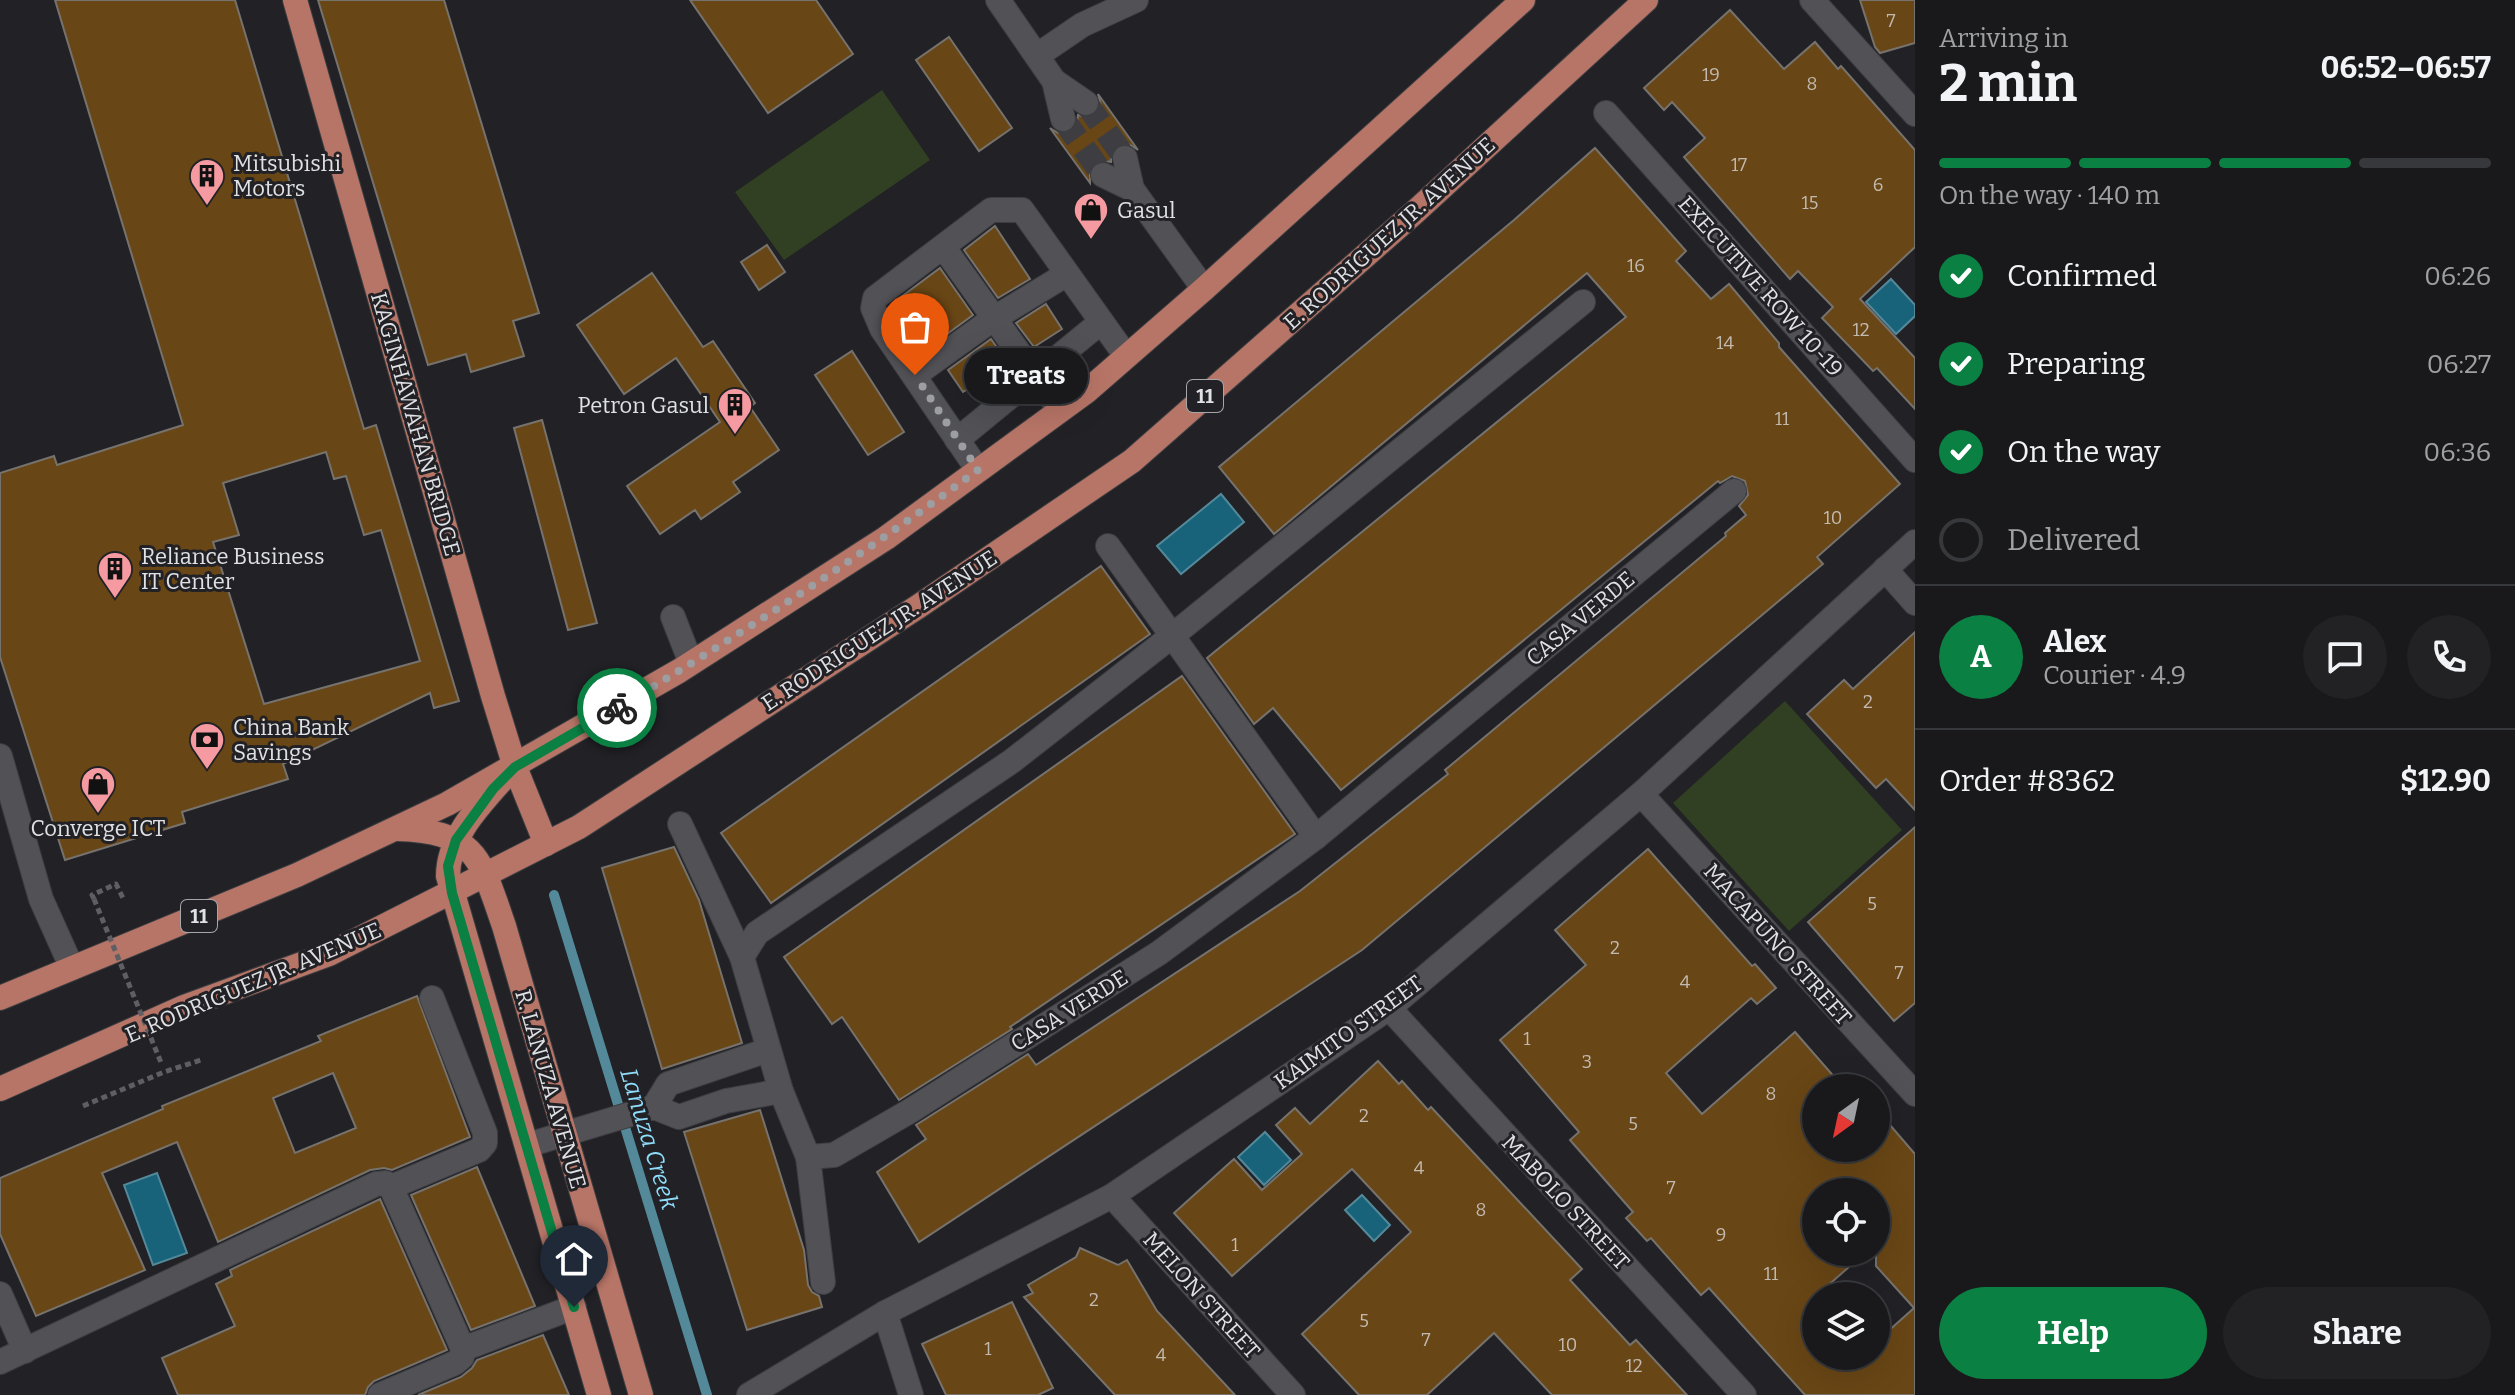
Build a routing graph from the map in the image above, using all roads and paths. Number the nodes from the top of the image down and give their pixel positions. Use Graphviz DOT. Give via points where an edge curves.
graph roads {
  1 [pos="295,0"];
  2 [pos="998,0"];
  3 [pos="1136,0"];
  4 [pos="1523,0"];
  5 [pos="1646,0"];
  6 [pos="1812,0"];
  7 [pos="1038,55"];
  8 [pos="1054,81"];
  9 [pos="1086,103"];
  10 [pos="1606,113"];
  11 [pos="1915,114"];
  12 [pos="1063,119"];
  13 [pos="1125,158"];
  14 [pos="1103,175"];
  15 [pos="1132,189"];
  16 [pos="944,248"];
  17 [pos="1067,274"];
  18 [pos="1204,289"];
  19 [pos="1583,302"];
  20 [pos="993,319"];
  21 [pos="1101,322"];
  22 [pos="1126,356"];
  23 [pos="915,375"];
  24 [pos="1036,376"];
  25 [pos="1060,410"];
  26 [pos="957,440"];
  27 [pos="1915,460"];
  28 [pos="978,470"];
  29 [pos="1734,491"];
  30 [pos="1915,542"];
  31 [pos="1108,546"];
  32 [pos="1885,569"];
  33 [pos="1915,603"];
  34 [pos="673,617"];
  35 [pos="1172,636"];
  36 [pos="691,663"];
  37 [pos="0,756"];
  38 [pos="515,767"];
  39 [pos="1641,794"];
  40 [pos="680,824"];
  41 [pos="395,829"];
  42 [pos="1316,837"];
  43 [pos="456,840"];
  44 [pos="546,844"];
  45 [pos="487,875"];
  46 [pos="452,893"];
  47 [pos="123,898"];
  48 [pos="742,957"];
  49 [pos="72,968"];
  50 [pos="0,998"];
  51 [pos="432,998"];
  52 [pos="1389,1008"];
  53 [pos="768,1050"];
  54 [pos="204,1059"];
  55 [pos="163,1069"];
  56 [pos="0,1089"];
  57 [pos="781,1091"];
  58 [pos="1915,1094"];
  59 [pos="83,1106"];
  60 [pos="650,1108"];
  61 [pos="565,1135"];
  62 [pos="528,1145"];
  63 [pos="808,1157"];
  64 [pos="391,1187"];
  65 [pos="1112,1196"];
  66 [pos="823,1282"];
  67 [pos="0,1294"];
  68 [pos="574,1307"];
  69 [pos="885,1313"];
  70 [pos="463,1349"];
  71 [pos="25,1351"];
  72 [pos="0,1362"];
  73 [pos="380,1395"];
  74 [pos="599,1395"];
  75 [pos="641,1395"];
  76 [pos="749,1395"];
  77 [pos="911,1395"];
  78 [pos="1293,1395"];
  79 [pos="1744,1395"];
  1 -- 38 [label="main road, KAGINHAWAHAN BRIDGE"];
  2 -- 7 [label="street"];
  3 -- 7 [label="street" via="1082,25"];
  4 -- 18 [label="main road, 11"];
  5 -- 44 [label="main road, E. RODRIGUEZ JR. AVENUE / 11" via="1132,461 919,606"];
  6 -- 11 [label="street"];
  7 -- 8 [label="street"];
  8 -- 9 [label="street"];
  8 -- 12 [label="street"];
  10 -- 27 [label="street, EXECUTIVE ROW 10-19"];
  13 -- 15 [label="street"];
  14 -- 15 [label="street"];
  15 -- 18 [label="street"];
  16 -- 17 [label="street" via="991,210 1022,210"];
  16 -- 20 [label="street"];
  16 -- 23 [label="street" via="875,298 876,317"];
  17 -- 20 [label="street"];
  17 -- 21 [label="street"];
  18 -- 22 [label="main road, 11"];
  19 -- 35 [label="street"];
  20 -- 23 [label="street"];
  20 -- 24 [label="street"];
  21 -- 22 [label="street"];
  21 -- 24 [label="street"];
  22 -- 25 [label="main road, 11"];
  23 -- 26 [label="street"];
  24 -- 25 [label="street"];
  24 -- 26 [label="street"];
  25 -- 28 [label="main road, 11"];
  26 -- 28 [label="street"];
  28 -- 36 [label="main road, 11" via="886,538"];
  29 -- 42 [label="street, CASA VERDE"];
  30 -- 32 [label="street, KAIMITO STREET"];
  31 -- 35 [label="street"];
  32 -- 33 [label="street"];
  32 -- 39 [label="street, KAIMITO STREET"];
  34 -- 36 [label="street"];
  35 -- 42 [label="street"];
  35 -- 48 [label="street" via="1012,761 757,933"];
  36 -- 38 [label="main road, 11"];
  37 -- 49 [label="street" via="41,899"];
  38 -- 41 [label="main road, 11"];
  38 -- 43 [label="main road"];
  38 -- 44 [label="main road, KAGINHAWAHAN BRIDGE"];
  39 -- 52 [label="street, KAIMITO STREET"];
  39 -- 58 [label="street, MACAPUNO STREET"];
  40 -- 48 [label="street"];
  41 -- 43 [label="main road"];
  41 -- 49 [label="main road, 11"];
  42 -- 63 [label="street, CASA VERDE" via="1159,953 923,1103 834,1155"];
  43 -- 45 [label="main road" via="473,852"];
  43 -- 46 [label="main road, R. LANUZA AVENUE" via="448,866"];
  44 -- 45 [label="main road, E. RODRIGUEZ JR. AVENUE / 11"];
  45 -- 46 [label="main road, E. RODRIGUEZ JR. AVENUE / 11"];
  45 -- 61 [label="main road, R. LANUZA AVENUE"];
  46 -- 56 [label="main road, E. RODRIGUEZ JR. AVENUE / 11" via="329,954 184,1007"];
  46 -- 62 [label="main road, R. LANUZA AVENUE"];
  47 -- 55 [label="path, bridge" via="116,884 92,895"];
  48 -- 53 [label="street"];
  49 -- 50 [label="main road, 11"];
  51 -- 64 [label="street" via="485,1143"];
  52 -- 65 [label="street, KAIMITO STREET"];
  52 -- 79 [label="street, MABOLO STREET"];
  53 -- 57 [label="street"];
  53 -- 60 [label="street" via="668,1084"];
  54 -- 55 [label="path"];
  55 -- 59 [label="path"];
  57 -- 60 [label="street" via="679,1117"];
  57 -- 63 [label="street"];
  60 -- 61 [label="street"];
  61 -- 62 [label="street"];
  61 -- 75 [label="main road, R. LANUZA AVENUE"];
  62 -- 68 [label="main road, R. LANUZA AVENUE"];
  63 -- 66 [label="street"];
  64 -- 70 [label="street"];
  64 -- 71 [label="street" via="376,1184"];
  65 -- 69 [label="street, KAIMITO STREET"];
  65 -- 78 [label="street, MELON STREET"];
  67 -- 71 [label="street"];
  68 -- 70 [label="street"];
  68 -- 74 [label="main road, R. LANUZA AVENUE"];
  69 -- 76 [label="street, KAIMITO STREET"];
  69 -- 77 [label="street"];
  70 -- 73 [label="street" via="455,1363"];
  71 -- 72 [label="street"];
}
